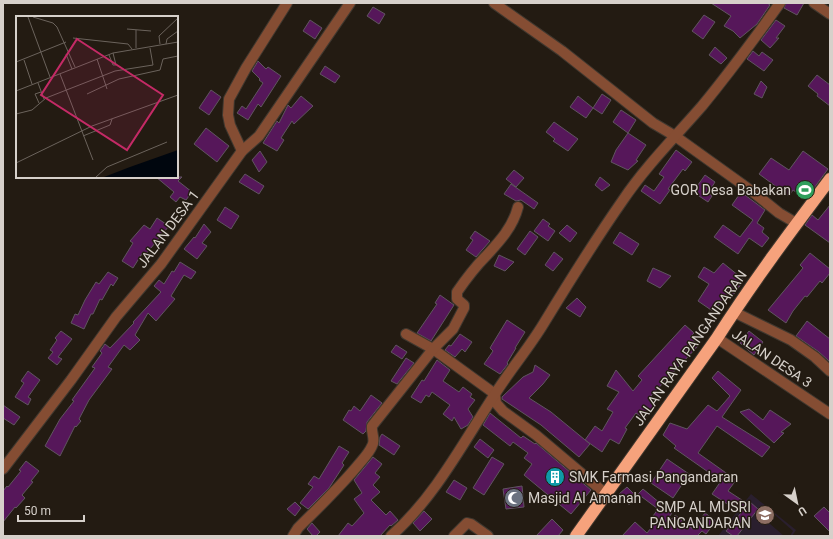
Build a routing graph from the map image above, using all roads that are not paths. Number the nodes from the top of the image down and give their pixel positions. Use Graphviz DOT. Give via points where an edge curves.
graph roads {
  1 [pos="287,3"];
  2 [pos="350,3"];
  3 [pos="494,3"];
  4 [pos="780,3"];
  5 [pos="814,3"];
  6 [pos="830,14"];
  7 [pos="675,136"];
  8 [pos="242,151"];
  9 [pos="830,179"];
  10 [pos="518,207"];
  11 [pos="796,223"];
  12 [pos="734,312"];
  13 [pos="406,334"];
  14 [pos="718,338"];
  15 [pos="433,349"];
  16 [pos="830,371"];
  17 [pos="495,394"];
  18 [pos="830,414"];
  19 [pos="3,469"];
  20 [pos="606,494"];
  21 [pos="293,536"];
  22 [pos="391,536"];
  23 [pos="454,536"];
  24 [pos="488,536"];
  25 [pos="576,536"];
  1 -- 8 [label="street" via="229,99 230,125"];
  2 -- 8 [label="street, JALAN DESA 1" via="259,136"];
  3 -- 7 [label="street" via="562,51 653,123"];
  4 -- 7 [label="street" via="739,60"];
  5 -- 6 [label="street"];
  7 -- 11 [label="street"];
  7 -- 17 [label="street" via="621,202"];
  8 -- 19 [label="street, JALAN DESA 1" via="161,264 116,317"];
  9 -- 11 [label="highway, JALAN RAYA PANGANDARAN"];
  10 -- 15 [label="street" via="497,245 457,292 458,299 464,305 463,311 453,329"];
  11 -- 12 [label="highway, JALAN RAYA PANGANDARAN"];
  12 -- 14 [label="highway, JALAN RAYA PANGANDARAN"];
  12 -- 16 [label="street" via="791,340"];
  13 -- 15 [label="street"];
  14 -- 18 [label="street, JALAN DESA 3"];
  14 -- 20 [label="highway, JALAN RAYA PANGANDARAN"];
  15 -- 17 [label="street"];
  15 -- 21 [label="street" via="372,426 373,446 348,478"];
  17 -- 20 [label="street" via="496,404 503,411 536,434"];
  17 -- 22 [label="street" via="432,490 412,516"];
  20 -- 25 [label="highway, JALAN RAYA PANGANDARAN"];
  23 -- 24 [label="street" via="466,523 472,524"];
}
